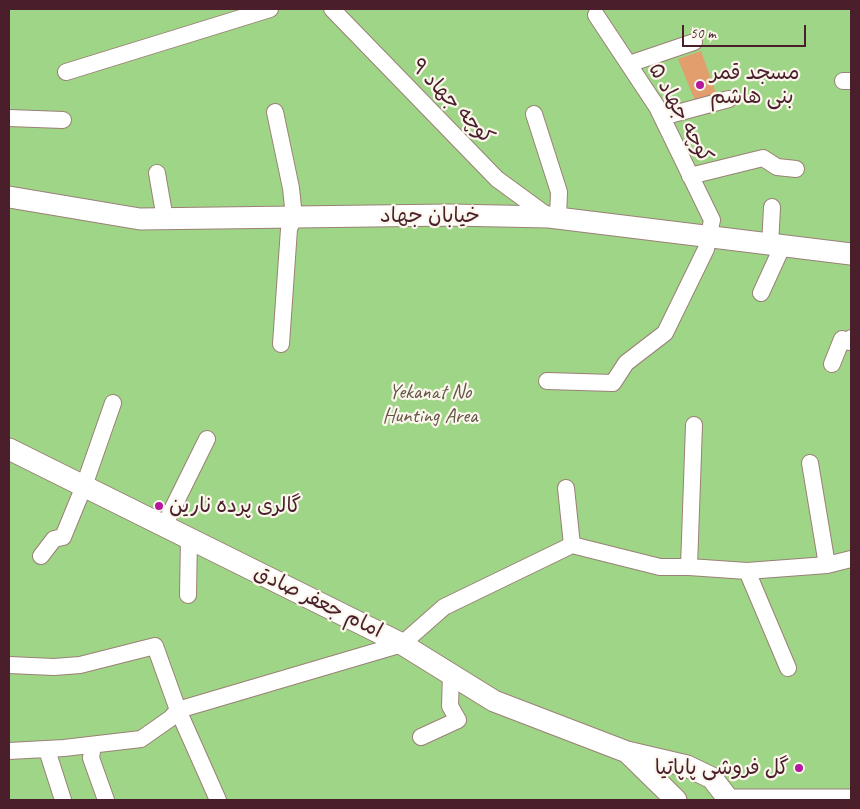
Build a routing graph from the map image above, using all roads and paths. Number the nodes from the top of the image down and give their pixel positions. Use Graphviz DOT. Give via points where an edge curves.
graph roads {
  1 [pos="270,9"];
  2 [pos="332,9"];
  3 [pos="596,15"];
  4 [pos="694,42"];
  5 [pos="629,64"];
  6 [pos="66,72"];
  7 [pos="729,99"];
  8 [pos="275,112"];
  9 [pos="534,114"];
  10 [pos="662,117"];
  11 [pos="9,118"];
  12 [pos="63,120"];
  13 [pos="796,168"];
  14 [pos="157,173"];
  15 [pos="690,176"];
  16 [pos="9,197"];
  17 [pos="772,207"];
  18 [pos="294,218"];
  19 [pos="553,218"];
  20 [pos="165,219"];
  21 [pos="710,238"];
  22 [pos="776,246"];
  23 [pos="851,254"];
  24 [pos="762,294"];
  25 [pos="851,338"];
  26 [pos="281,344"];
  27 [pos="832,364"];
  28 [pos="547,382"];
  29 [pos="113,403"];
  30 [pos="694,425"];
  31 [pos="207,439"];
  32 [pos="9,449"];
  33 [pos="810,463"];
  34 [pos="84,486"];
  35 [pos="566,488"];
  36 [pos="164,526"];
  37 [pos="190,538"];
  38 [pos="572,545"];
  39 [pos="41,556"];
  40 [pos="851,559"];
  41 [pos="827,564"];
  42 [pos="689,567"];
  43 [pos="747,571"];
  44 [pos="188,596"];
  45 [pos="402,644"];
  46 [pos="9,665"];
  47 [pos="788,668"];
  48 [pos="451,674"];
  49 [pos="178,710"];
  50 [pos="421,737"];
  51 [pos="93,745"];
  52 [pos="9,750"];
  53 [pos="47,750"];
  54 [pos="627,752"];
  55 [pos="687,766"];
  56 [pos="672,796"];
  57 [pos="63,800"];
  58 [pos="106,800"];
  59 [pos="218,800"];
  60 [pos="728,800"];
  61 [pos="851,800"];
  1 -- 6 [label="street"];
  2 -- 19 [label="street, کوچه جهاد ۹" via="497,179"];
  3 -- 5 [label="street, کوچه جهاد ۵"];
  4 -- 5 [label="street"];
  5 -- 10 [label="street, کوچه جهاد ۵"];
  7 -- 10 [label="street"];
  8 -- 18 [label="street"];
  9 -- 19 [label="street" via="559,192"];
  10 -- 15 [label="street, کوچه جهاد ۵"];
  11 -- 12 [label="street"];
  13 -- 15 [label="street" via="777,167 763,158"];
  14 -- 20 [label="street"];
  15 -- 21 [label="street, کوچه جهاد ۵" via="712,220"];
  16 -- 20 [label="main road, خیابان جهاد" via="140,220"];
  17 -- 22 [label="street"];
  18 -- 19 [label="main road, خیابان جهاد" via="450,215"];
  18 -- 20 [label="main road, خیابان جهاد"];
  18 -- 26 [label="street" via="289,229"];
  19 -- 21 [label="main road, خیابان جهاد"];
  21 -- 22 [label="main road, خیابان جهاد"];
  21 -- 28 [label="street" via="665,333 626,363 613,383"];
  22 -- 23 [label="main road, خیابان جهاد"];
  22 -- 24 [label="street"];
  25 -- 27 [label="street" via="849,342 842,340"];
  29 -- 34 [label="street"];
  30 -- 42 [label="street"];
  31 -- 36 [label="street"];
  32 -- 34 [label="main road, امام جعفر صادق"];
  33 -- 41 [label="street"];
  34 -- 36 [label="main road, امام جعفر صادق"];
  34 -- 39 [label="street" via="63,537 54,539"];
  35 -- 38 [label="street"];
  36 -- 37 [label="main road, امام جعفر صادق"];
  37 -- 44 [label="street"];
  37 -- 45 [label="main road, امام جعفر صادق"];
  38 -- 42 [label="street" via="660,567"];
  38 -- 45 [label="street" via="444,607"];
  40 -- 41 [label="street"];
  41 -- 43 [label="street"];
  42 -- 43 [label="street"];
  43 -- 47 [label="street"];
  45 -- 48 [label="main road, امام جعفر صادق"];
  45 -- 49 [label="street"];
  46 -- 49 [label="street" via="80,665 155,646"];
  48 -- 50 [label="street" via="450,706 458,720"];
  48 -- 54 [label="main road, امام جعفر صادق" via="494,701"];
  49 -- 51 [label="street" via="141,739"];
  49 -- 59 [label="street"];
  51 -- 53 [label="street"];
  51 -- 58 [label="street" via="91,758"];
  52 -- 53 [label="street"];
  53 -- 57 [label="street"];
  54 -- 55 [label="main road, امام جعفر صادق"];
  54 -- 56 [label="main road"];
  55 -- 56 [label="main road" via="664,772 664,787"];
  55 -- 60 [label="main road, امام جعفر صادق" via="712,778"];
  60 -- 61 [label="main road"];
}
